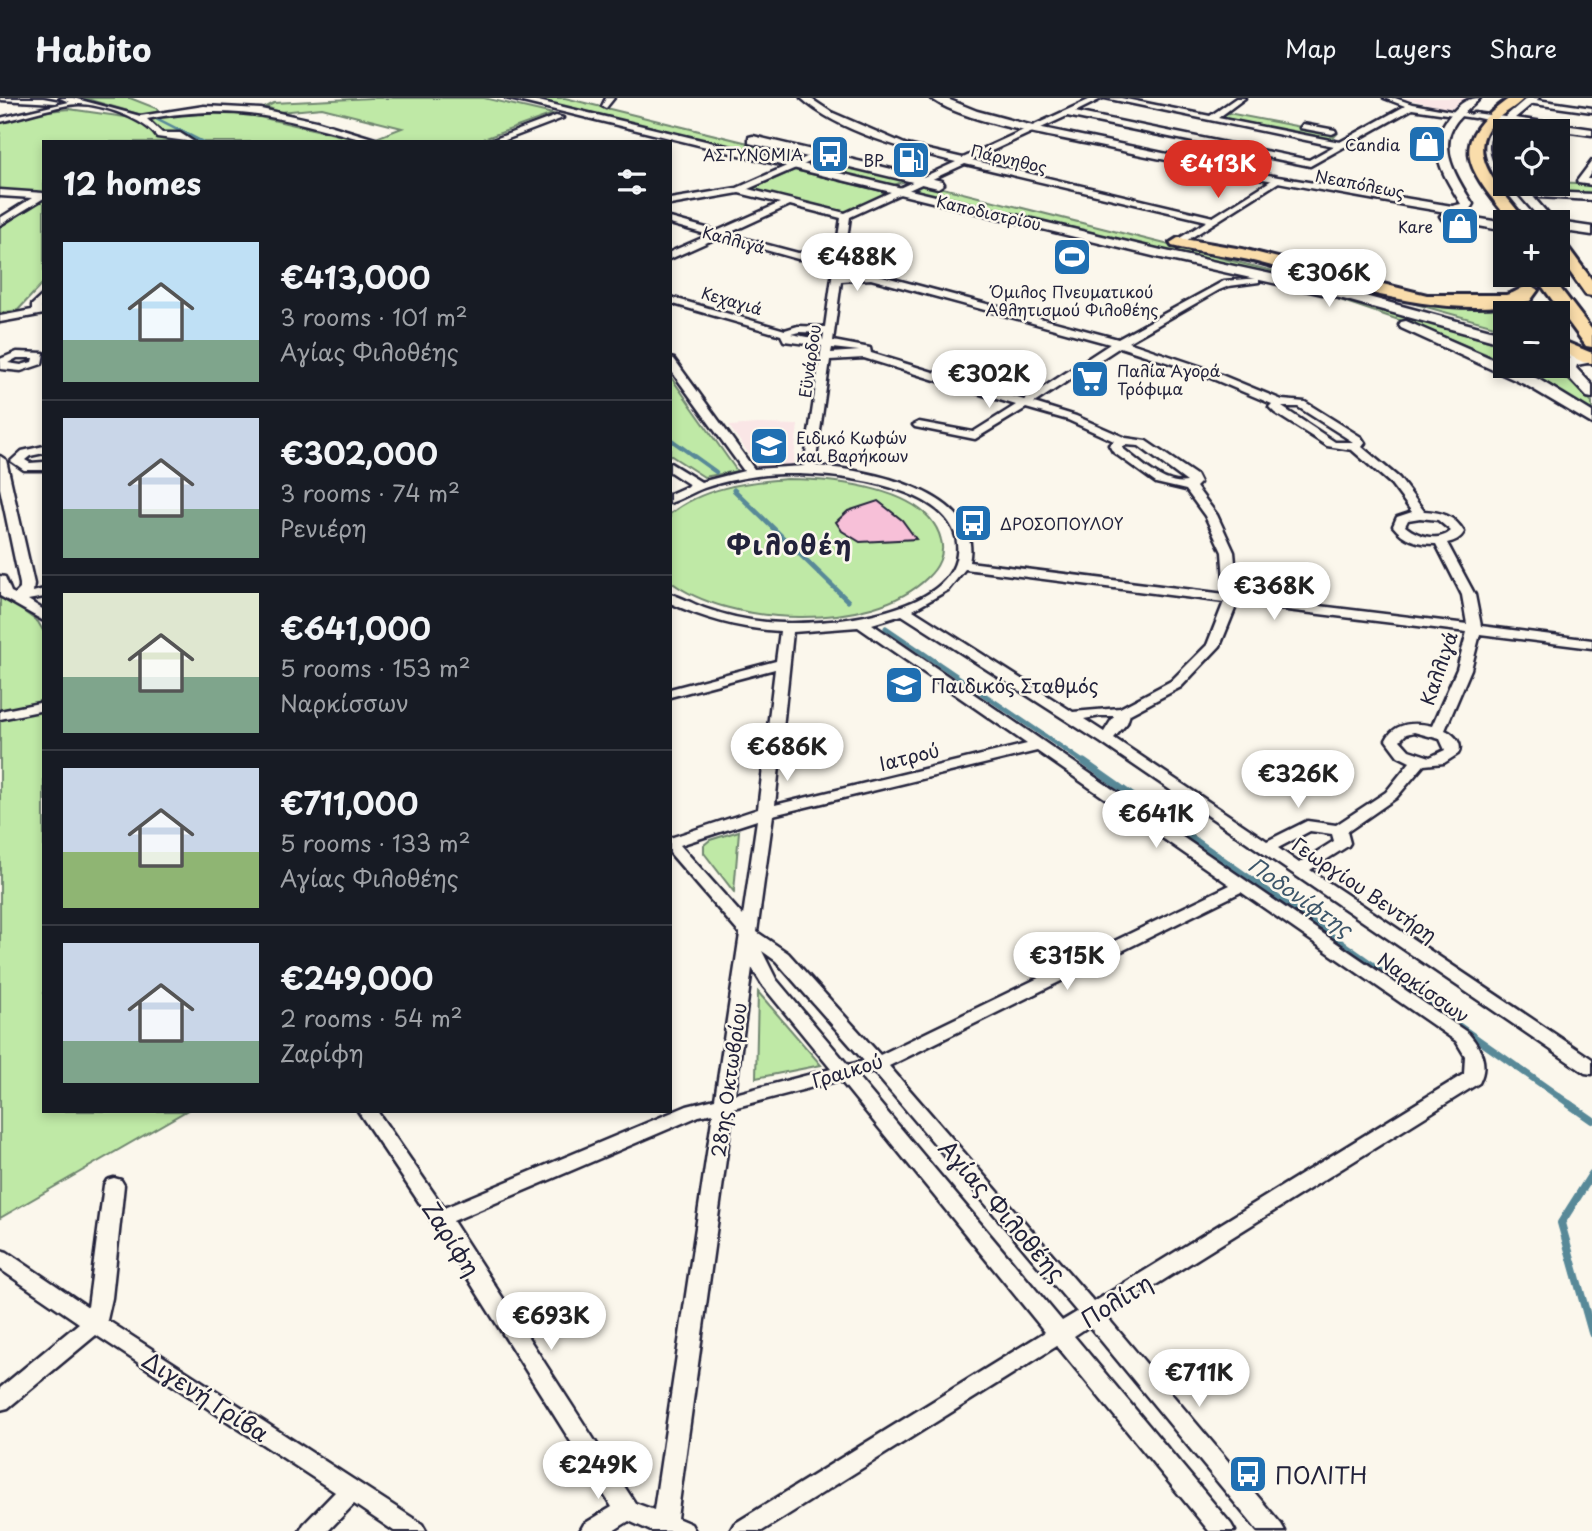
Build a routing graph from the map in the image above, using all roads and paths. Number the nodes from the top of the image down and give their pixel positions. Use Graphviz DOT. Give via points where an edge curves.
graph roads {
  1 [pos="0,98"];
  2 [pos="512,98"];
  3 [pos="805,98"];
  4 [pos="926,98"];
  5 [pos="936,98"];
  6 [pos="1099,98"];
  7 [pos="1109,98"];
  8 [pos="1158,98"];
  9 [pos="1241,98"];
  10 [pos="1388,98"];
  11 [pos="1475,98"];
  12 [pos="1491,98"];
  13 [pos="60,99"];
  14 [pos="1129,99"];
  15 [pos="1527,99"];
  16 [pos="78,102"];
  17 [pos="1411,106"];
  18 [pos="1592,110"];
  19 [pos="1226,111"];
  20 [pos="1066,113"];
  21 [pos="1239,114"];
  22 [pos="1454,114"];
  23 [pos="1474,116"];
  24 [pos="140,118"];
  25 [pos="559,118"];
  26 [pos="1213,118"];
  27 [pos="1491,118"];
  28 [pos="1499,119"];
  29 [pos="1508,119"];
  30 [pos="0,120"];
  31 [pos="1292,124"];
  32 [pos="153,125"];
  33 [pos="1570,129"];
  34 [pos="1029,131"];
  35 [pos="1332,132"];
  36 [pos="1592,132"];
  37 [pos="172,135"];
  38 [pos="740,137"];
  39 [pos="161,138"];
  40 [pos="185,140"];
  41 [pos="374,140"];
  42 [pos="497,140"];
  43 [pos="1341,145"];
  44 [pos="818,155"];
  45 [pos="963,161"];
  46 [pos="1592,164"];
  47 [pos="792,165"];
  48 [pos="923,180"];
  49 [pos="1276,182"];
  50 [pos="1592,182"];
  51 [pos="947,186"];
  52 [pos="739,190"];
  53 [pos="899,191"];
  54 [pos="0,194"];
  55 [pos="1570,195"];
  56 [pos="42,196"];
  57 [pos="1526,196"];
  58 [pos="1592,197"];
  59 [pos="672,202"];
  60 [pos="789,202"];
  61 [pos="1501,210"];
  62 [pos="1506,210"];
  63 [pos="1538,210"];
  64 [pos="846,216"];
  65 [pos="1493,219"];
  66 [pos="1215,220"];
  67 [pos="0,222"];
  68 [pos="672,222"];
  69 [pos="1570,228"];
  70 [pos="1592,231"];
  71 [pos="718,234"];
  72 [pos="1150,236"];
  73 [pos="1178,243"];
  74 [pos="840,253"];
  75 [pos="1161,254"];
  76 [pos="672,255"];
  77 [pos="798,256"];
  78 [pos="1570,258"];
  79 [pos="1570,261"];
  80 [pos="838,266"];
  81 [pos="871,276"];
  82 [pos="1592,276"];
  83 [pos="837,278"];
  84 [pos="1256,280"];
  85 [pos="1526,287"];
  86 [pos="1554,287"];
  87 [pos="1564,287"];
  88 [pos="1592,290"];
  89 [pos="672,301"];
  90 [pos="1572,305"];
  91 [pos="41,312"];
  92 [pos="0,319"];
  93 [pos="1592,321"];
  94 [pos="1493,327"];
  95 [pos="829,330"];
  96 [pos="785,333"];
  97 [pos="1493,336"];
  98 [pos="1119,342"];
  99 [pos="827,343"];
  100 [pos="1570,347"];
  101 [pos="1570,352"];
  102 [pos="1591,353"];
  103 [pos="865,355"];
  104 [pos="825,357"];
  105 [pos="672,364"];
  106 [pos="1571,374"];
  107 [pos="1592,394"];
  108 [pos="1280,402"];
  109 [pos="1023,403"];
  110 [pos="1592,419"];
  111 [pos="919,425"];
  112 [pos="1124,441"];
  113 [pos="1355,447"];
  114 [pos="42,449"];
  115 [pos="0,460"];
  116 [pos="42,467"];
  117 [pos="672,467"];
  118 [pos="809,470"];
  119 [pos="751,473"];
  120 [pos="699,486"];
  121 [pos="1189,486"];
  122 [pos="672,498"];
  123 [pos="1420,514"];
  124 [pos="1440,541"];
  125 [pos="961,565"];
  126 [pos="42,580"];
  127 [pos="1,584"];
  128 [pos="27,584"];
  129 [pos="42,593"];
  130 [pos="17,599"];
  131 [pos="672,599"];
  132 [pos="1232,599"];
  133 [pos="903,610"];
  134 [pos="42,616"];
  135 [pos="860,622"];
  136 [pos="786,627"];
  137 [pos="1474,629"];
  138 [pos="1592,644"];
  139 [pos="783,663"];
  140 [pos="672,692"];
  141 [pos="42,706"];
  142 [pos="1123,712"];
  143 [pos="0,715"];
  144 [pos="1069,717"];
  145 [pos="1437,732"];
  146 [pos="1105,739"];
  147 [pos="1038,746"];
  148 [pos="1420,760"];
  149 [pos="766,812"];
  150 [pos="1339,830"];
  151 [pos="672,842"];
  152 [pos="672,845"];
  153 [pos="1266,848"];
  154 [pos="1299,870"];
  155 [pos="1240,886"];
  156 [pos="748,933"];
  157 [pos="1475,1058"];
  158 [pos="877,1064"];
  159 [pos="1592,1068"];
  160 [pos="843,1074"];
  161 [pos="726,1102"];
  162 [pos="368,1113"];
  163 [pos="114,1185"];
  164 [pos="440,1218"];
  165 [pos="0,1258"];
  166 [pos="1092,1315"];
  167 [pos="95,1323"];
  168 [pos="1061,1334"];
  169 [pos="0,1401"];
  170 [pos="352,1491"];
  171 [pos="627,1510"];
  172 [pos="670,1529"];
  173 [pos="312,1531"];
  174 [pos="414,1531"];
  175 [pos="592,1531"];
  176 [pos="742,1531"];
  177 [pos="1223,1531"];
  178 [pos="1273,1531"];
  1 -- 13 [label="street"];
  2 -- 47 [label="main road, Καποδιστρίου"];
  3 -- 45 [label="street, Πάρνηθος" via="862,131"];
  4 -- 34 [label="street, Νεαπόλεως" via="963,114"];
  5 -- 34 [label="street, Νεαπόλεως"];
  6 -- 20 [label="street"];
  7 -- 14 [label="street"];
  8 -- 19 [label="street"];
  9 -- 19 [label="street"];
  10 -- 17 [label="street"];
  11 -- 22 [label="street"];
  12 -- 23 [label="main road"];
  13 -- 16 [label="street"];
  14 -- 26 [label="street"];
  15 -- 18 [label="street"];
  15 -- 27 [label="main road"];
  15 -- 29 [label="street"];
  16 -- 24 [label="street"];
  16 -- 30 [label="street"];
  17 -- 22 [label="street"];
  17 -- 43 [label="street"];
  19 -- 21 [label="street"];
  19 -- 26 [label="street"];
  20 -- 34 [label="street"];
  20 -- 43 [label="street" via="1310,163"];
  22 -- 23 [label="street"];
  22 -- 49 [label="street, Νεαπόλεως" via="1439,147 1466,208"];
  23 -- 27 [label="street"];
  23 -- 61 [label="main road" via="1461,155 1471,179"];
  24 -- 32 [label="street"];
  24 -- 41 [label="street" via="193,109 241,109"];
  25 -- 42 [label="street"];
  26 -- 43 [label="street"];
  27 -- 28 [label="street"];
  27 -- 62 [label="main road" via="1480,131 1475,156"];
  31 -- 35 [label="street"];
  32 -- 37 [label="street"];
  32 -- 39 [label="street"];
  33 -- 36 [label="street"];
  34 -- 45 [label="street"];
  34 -- 49 [label="street, Νεαπόλεως"];
  37 -- 39 [label="street"];
  37 -- 40 [label="street"];
  38 -- 44 [label="main road, Καποδιστρίου"];
  44 -- 47 [label="street"];
  44 -- 48 [label="main road, Καποδιστρίου"];
  45 -- 48 [label="street"];
  45 -- 66 [label="street, Πάρνηθος"];
  46 -- 50 [label="street" via="1581,181"];
  47 -- 52 [label="street"];
  47 -- 53 [label="main road, Καποδιστρίου"];
  48 -- 51 [label="main road, Καποδιστρίου"];
  48 -- 53 [label="street"];
  49 -- 65 [label="street, Νεαπόλεως"];
  49 -- 66 [label="street"];
  52 -- 59 [label="street"];
  52 -- 60 [label="street"];
  53 -- 64 [label="street"];
  53 -- 75 [label="main road, Καποδιστρίου"];
  54 -- 56 [label="street"];
  55 -- 58 [label="street"];
  56 -- 67 [label="street"];
  57 -- 63 [label="street"];
  60 -- 64 [label="street"];
  60 -- 71 [label="street"];
  64 -- 74 [label="street, Εϋνάρδου"];
  66 -- 73 [label="street"];
  68 -- 71 [label="street, Καλλιγά"];
  69 -- 70 [label="street"];
  71 -- 76 [label="street"];
  71 -- 77 [label="street, Καλλιγά"];
  72 -- 73 [label="main road"];
  73 -- 85 [label="main road" via="1242,254 1420,299 1506,300 1524,297"];
  73 -- 94 [label="main road"];
  74 -- 77 [label="street, Καλλιγά"];
  74 -- 80 [label="street, Εϋνάρδου"];
  75 -- 84 [label="main road"];
  75 -- 97 [label="main road, Καποδιστρίου" via="1339,293"];
  77 -- 80 [label="street, Καλλιγά" via="799,262"];
  78 -- 82 [label="main road"];
  79 -- 88 [label="main road"];
  80 -- 81 [label="street, Καλλιγά" via="871,270"];
  80 -- 83 [label="street, Εϋνάρδου"];
  81 -- 83 [label="street, Καλλιγά"];
  81 -- 98 [label="street, Καλλιγά"];
  83 -- 95 [label="street, Εϋνάρδου"];
  84 -- 98 [label="street" via="1227,283"];
  84 -- 110 [label="main road" via="1333,300 1434,336 1532,382"];
  86 -- 90 [label="main road"];
  87 -- 90 [label="main road"];
  89 -- 96 [label="street, Κεχαγιά"];
  90 -- 93 [label="main road"];
  90 -- 102 [label="main road"];
  91 -- 92 [label="street"];
  95 -- 96 [label="street, Κεχαγιά"];
  95 -- 99 [label="street, Εϋνάρδου"];
  96 -- 99 [label="street, Κεχαγιά" via="792,340"];
  98 -- 108 [label="street, Καλλιγά"];
  98 -- 109 [label="street"];
  99 -- 103 [label="street, Κεχαγιά" via="861,348"];
  99 -- 104 [label="street, Εϋνάρδου"];
  100 -- 102 [label="main road"];
  101 -- 102 [label="main road"];
  102 -- 106 [label="street" via="1568,365"];
  103 -- 104 [label="street, Κεχαγιά"];
  103 -- 109 [label="street, Κεχαγιά"];
  104 -- 118 [label="street, Εϋνάρδου"];
  105 -- 119 [label="street"];
  106 -- 107 [label="street"];
  108 -- 113 [label="street, Καλλιγά" via="1304,406 1357,439"];
  108 -- 113 [label="street, Καλλιγά" via="1275,407 1279,411 1331,444"];
  109 -- 111 [label="street" via="975,436"];
  109 -- 112 [label="street, Κεχαγιά"];
  112 -- 121 [label="street, Κεχαγιά" via="1145,444 1192,478 1194,483"];
  112 -- 121 [label="street" via="1115,445 1118,450 1166,484"];
  113 -- 123 [label="street, Καλλιγά" via="1395,481"];
  114 -- 116 [label="street" via="17,461"];
  115 -- 128 [label="street"];
  117 -- 120 [label="street"];
  118 -- 119 [label="street"];
  118 -- 125 [label="street" via="879,480 932,502 961,533 965,545"];
  119 -- 120 [label="street"];
  120 -- 122 [label="street"];
  121 -- 132 [label="street, Κεχαγιά" via="1228,552"];
  123 -- 124 [label="street" via="1442,517 1457,528 1455,536"];
  123 -- 124 [label="street" via="1403,517 1398,526 1411,536"];
  124 -- 137 [label="street, Καλλιγά" via="1464,585"];
  125 -- 132 [label="street"];
  125 -- 133 [label="street" via="940,590"];
  126 -- 128 [label="street"];
  127 -- 128 [label="street"];
  127 -- 130 [label="street" via="5,594"];
  128 -- 130 [label="street"];
  129 -- 130 [label="street"];
  130 -- 134 [label="street"];
  131 -- 136 [label="street" via="717,617"];
  132 -- 137 [label="street"];
  132 -- 142 [label="street, Κεχαγιά" via="1213,646 1177,684"];
  133 -- 135 [label="street"];
  133 -- 144 [label="street, Γεωργίου Βεντήρη"];
  135 -- 136 [label="street"];
  135 -- 147 [label="street, Ναρκίσσων"];
  136 -- 139 [label="street, 28ης Οκτωβρίου"];
  137 -- 138 [label="street"];
  137 -- 145 [label="street, Καλλιγά" via="1459,683"];
  139 -- 140 [label="street"];
  139 -- 149 [label="street, 28ης Οκτωβρίου"];
  141 -- 143 [label="street"];
  142 -- 144 [label="street, Κεχαγιά"];
  142 -- 146 [label="street, Κεχαγιά" via="1120,723"];
  144 -- 146 [label="street, Γεωργίου Βεντήρη"];
  145 -- 148 [label="street, Καλλιγά" via="1451,741 1453,751 1441,760"];
  145 -- 148 [label="street, Καλλιγά" via="1414,728 1395,735 1395,747"];
  146 -- 153 [label="street, Γεωργίου Βεντήρη"];
  147 -- 149 [label="street, Ιατρού"];
  147 -- 155 [label="street, Ναρκίσσων"];
  148 -- 150 [label="street" via="1391,795"];
  149 -- 151 [label="street, Ιατρού"];
  149 -- 156 [label="street, 28ης Οκτωβρίου"];
  150 -- 153 [label="street" via="1307,826"];
  150 -- 154 [label="street" via="1342,843"];
  152 -- 156 [label="street, Αγίας Φιλοθέης"];
  153 -- 154 [label="street, Γεωργίου Βεντήρη"];
  154 -- 159 [label="street, Γεωργίου Βεντήρη"];
  155 -- 157 [label="street, Ναρκίσσων" via="1462,1037"];
  155 -- 158 [label="street, Γραικού"];
  156 -- 158 [label="street, Αγίας Φιλοθέης" via="782,957"];
  156 -- 160 [label="street, Αγίας Φιλοθέης" via="769,982"];
  156 -- 161 [label="street, 28ης Οκτωβρίου"];
  157 -- 166 [label="street, Πολίτη" via="1472,1078"];
  158 -- 160 [label="street, Γραικού"];
  158 -- 166 [label="street, Αγίας Φιλοθέης"];
  160 -- 161 [label="street, Γραικού"];
  160 -- 168 [label="street, Αγίας Φιλοθέης"];
  161 -- 164 [label="street, Γραικού" via="694,1111"];
  161 -- 172 [label="street, 28ης Οκτωβρίου"];
  162 -- 164 [label="street, Ζαρίφη"];
  163 -- 167 [label="street"];
  164 -- 171 [label="street, Ζαρίφη"];
  165 -- 167 [label="street, Διγενή Γρίβα"];
  166 -- 168 [label="street, Πολίτη"];
  166 -- 178 [label="street, Αγίας Φιλοθέης"];
  167 -- 169 [label="street"];
  167 -- 170 [label="street, Διγενή Γρίβα"];
  168 -- 176 [label="street, Πολίτη"];
  168 -- 177 [label="street, Αγίας Φιλοθέης"];
  170 -- 173 [label="street"];
  170 -- 174 [label="street, Διγενή Γρίβα"];
  171 -- 172 [label="street"];
  171 -- 175 [label="street"];
}
